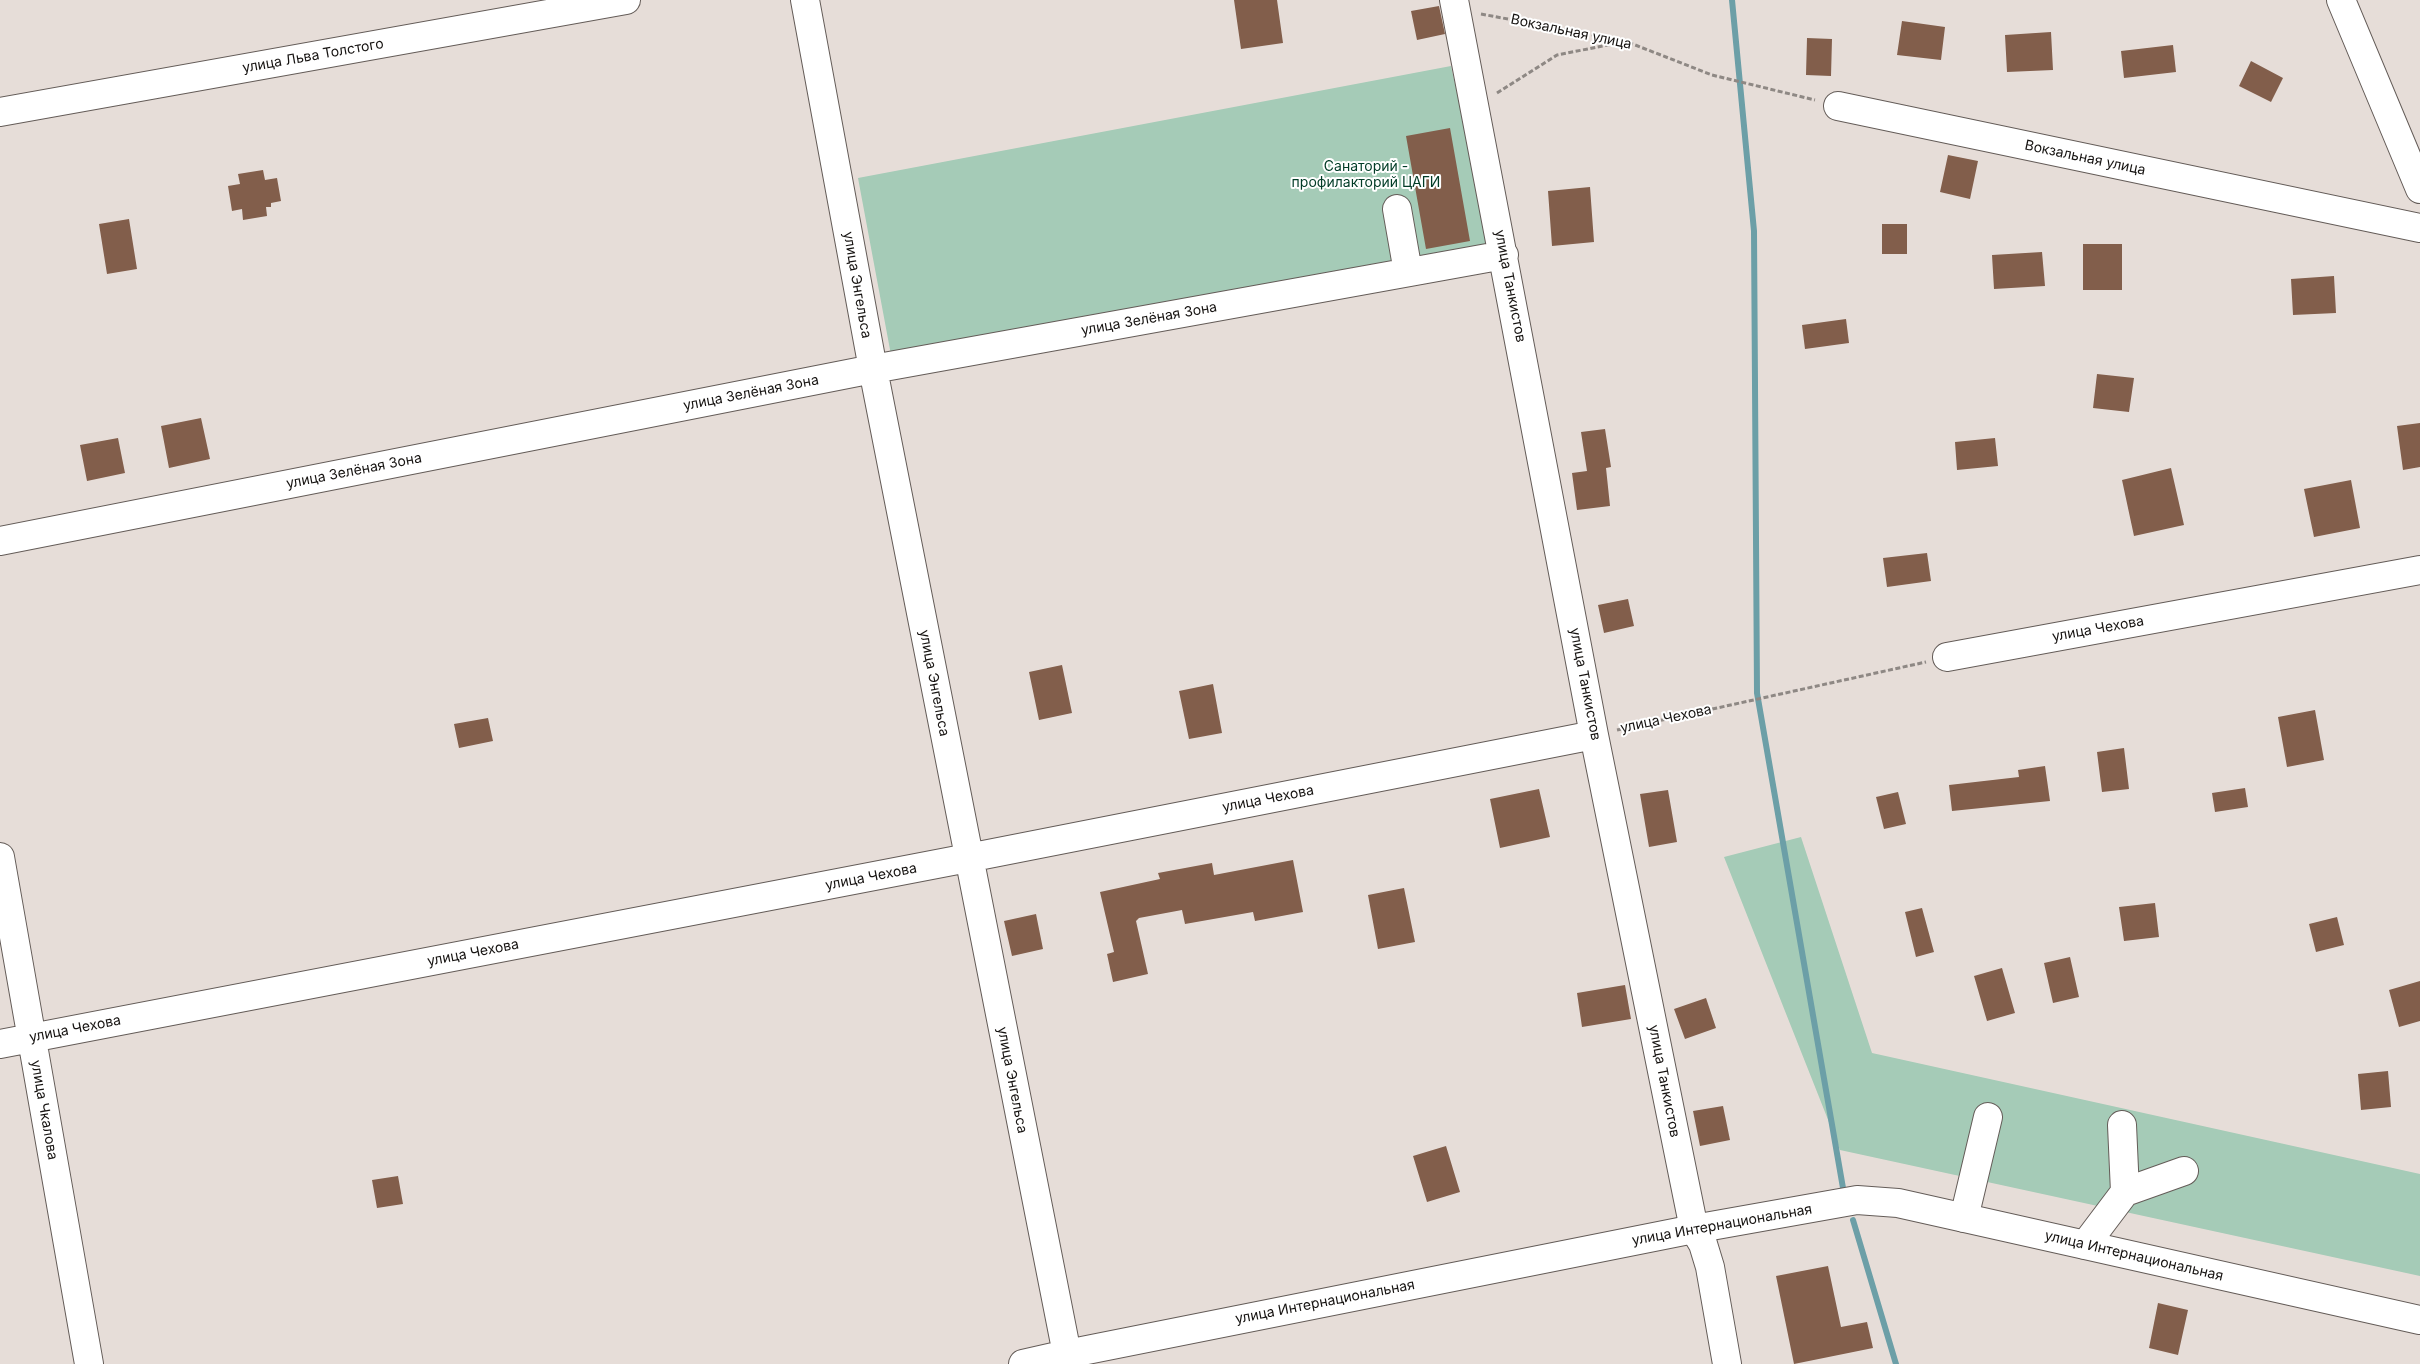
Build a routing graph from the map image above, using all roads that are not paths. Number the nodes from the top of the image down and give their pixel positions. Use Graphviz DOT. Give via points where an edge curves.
graph roads {
  1 [pos="626,0"];
  2 [pos="805,0"];
  3 [pos="2341,0"];
  4 [pos="1455,4"];
  5 [pos="1838,106"];
  6 [pos="0,112"];
  7 [pos="2420,189"];
  8 [pos="1397,210"];
  9 [pos="2420,228"];
  10 [pos="1504,255"];
  11 [pos="1408,272"];
  12 [pos="873,369"];
  13 [pos="0,541"];
  14 [pos="2420,570"];
  15 [pos="1947,657"];
  16 [pos="1594,735"];
  17 [pos="0,857"];
  18 [pos="968,858"];
  19 [pos="32,1037"];
  20 [pos="0,1044"];
  21 [pos="1988,1117"];
  22 [pos="2122,1125"];
  23 [pos="2184,1172"];
  24 [pos="2125,1192"];
  25 [pos="1964,1218"];
  26 [pos="1694,1229"];
  27 [pos="2085,1245"];
  28 [pos="2420,1320"];
  29 [pos="1067,1359"];
  30 [pos="89,1364"];
  31 [pos="1023,1364"];
  32 [pos="1727,1364"];
  1 -- 6 [label="street, улица Льва Толстого"];
  2 -- 12 [label="street, улица Энгельса"];
  3 -- 7 [label="street"];
  4 -- 10 [label="street, улица Танкистов"];
  5 -- 9 [label="street, Вокзальная улица"];
  8 -- 11 [label="street"];
  10 -- 11 [label="street, улица Зелёная Зона"];
  10 -- 16 [label="street, улица Танкистов"];
  11 -- 12 [label="street, улица Зелёная Зона"];
  12 -- 13 [label="street, улица Зелёная Зона"];
  12 -- 18 [label="street, улица Энгельса"];
  14 -- 15 [label="street, улица Чехова"];
  16 -- 18 [label="street, улица Чехова"];
  16 -- 26 [label="street, улица Танкистов"];
  17 -- 19 [label="street, улица Чкалова"];
  18 -- 19 [label="street, улица Чехова"];
  18 -- 29 [label="street, улица Энгельса"];
  19 -- 20 [label="street, улица Чехова"];
  19 -- 30 [label="street, улица Чкалова"];
  21 -- 25 [label="street"];
  22 -- 24 [label="street"];
  23 -- 24 [label="street"];
  24 -- 27 [label="street"];
  25 -- 26 [label="street, улица Интернациональная" via="1898,1203 1858,1200"];
  25 -- 27 [label="street, улица Интернациональная"];
  26 -- 29 [label="street, улица Интернациональная"];
  26 -- 32 [label="street, улица Танкистов" via="1710,1267"];
  27 -- 28 [label="street, улица Интернациональная"];
  29 -- 31 [label="street, улица Интернациональная"];
}
